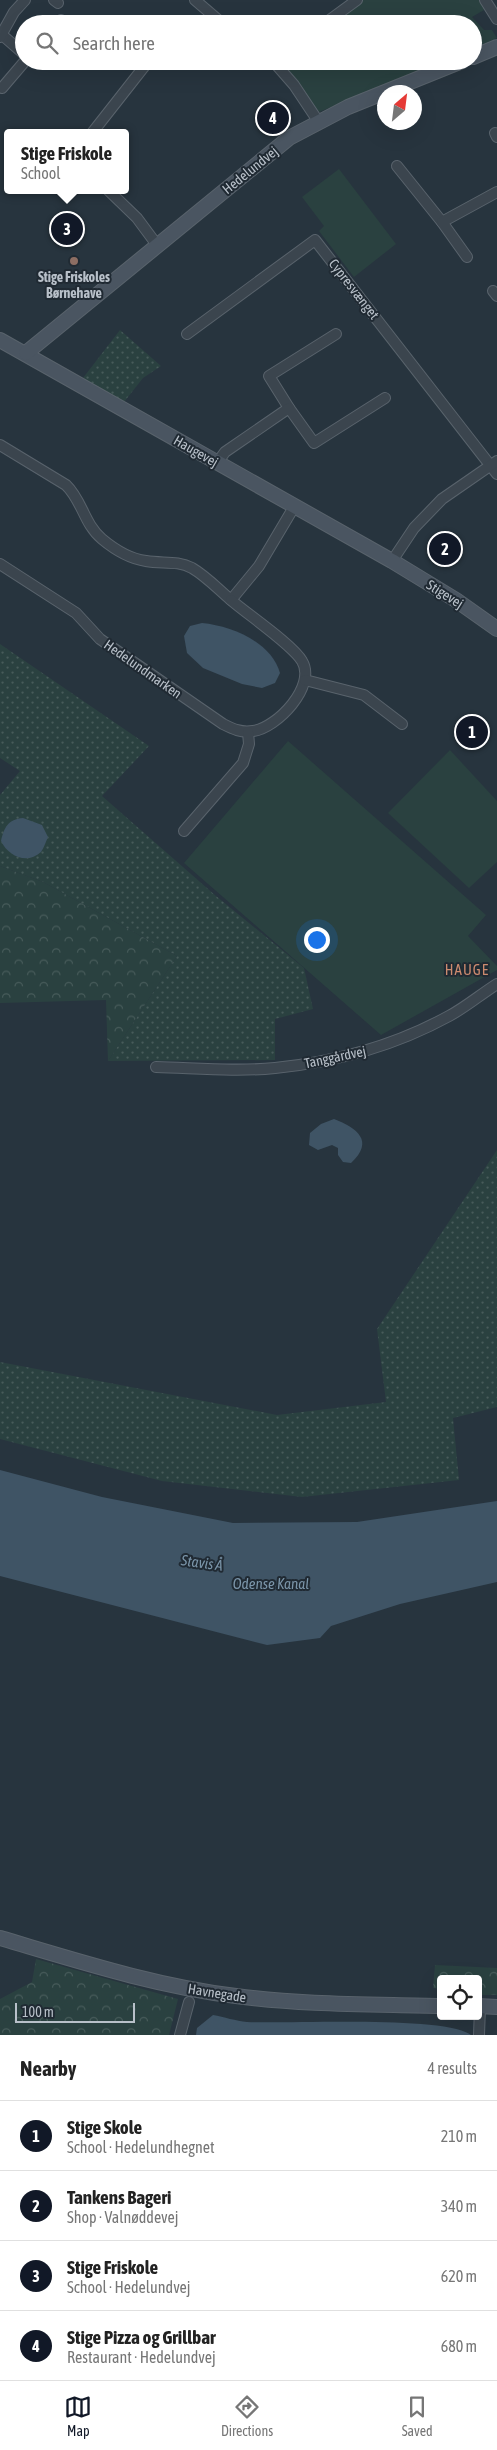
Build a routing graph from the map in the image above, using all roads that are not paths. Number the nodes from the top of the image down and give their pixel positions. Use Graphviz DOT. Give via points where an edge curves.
graph roads {
  1 [pos="25,0"];
  2 [pos="195,0"];
  3 [pos="357,0"];
  4 [pos="486,0"];
  5 [pos="212,15"];
  6 [pos="336,15"];
  7 [pos="497,19"];
  8 [pos="1,36"];
  9 [pos="15,47"];
  10 [pos="497,47"];
  11 [pos="482,53"];
  12 [pos="17,70"];
  13 [pos="142,70"];
  14 [pos="282,70"];
  15 [pos="440,70"];
  16 [pos="2,88"];
  17 [pos="318,121"];
  18 [pos="95,129"];
  19 [pos="397,166"];
  20 [pos="497,192"];
  21 [pos="112,194"];
  22 [pos="442,222"];
  23 [pos="157,245"];
  24 [pos="467,257"];
  25 [pos="187,334"];
  26 [pos="336,334"];
  27 [pos="0,340"];
  28 [pos="26,353"];
  29 [pos="385,398"];
  30 [pos="289,408"];
  31 [pos="0,445"];
  32 [pos="218,463"];
  33 [pos="495,467"];
  34 [pos="294,507"];
  35 [pos="392,561"];
  36 [pos="0,564"];
  37 [pos="45,593"];
  38 [pos="231,600"];
  39 [pos="39,603"];
  40 [pos="497,629"];
  41 [pos="305,680"];
  42 [pos="402,724"];
  43 [pos="252,731"];
  44 [pos="184,831"];
  45 [pos="497,984"];
  46 [pos="156,1067"];
  47 [pos="0,1938"];
  48 [pos="189,2002"];
  49 [pos="437,2006"];
  50 [pos="482,2006"];
  51 [pos="497,2007"];
  52 [pos="479,2020"];
  53 [pos="180,2035"];
  54 [pos="479,2035"];
  1 -- 8 [label="street"];
  2 -- 5 [label="street"];
  3 -- 6 [label="street"];
  4 -- 7 [label="street"];
  8 -- 9 [label="street"];
  10 -- 11 [label="street"];
  12 -- 16 [label="street"];
  13 -- 18 [label="street"];
  14 -- 17 [label="street"];
  15 -- 17 [label="street, Hedelundvej"];
  17 -- 23 [label="street, Hedelundvej" via="289,138"];
  19 -- 22 [label="street"];
  20 -- 22 [label="street"];
  21 -- 23 [label="street" via="137,218"];
  22 -- 24 [label="street"];
  23 -- 28 [label="street, Hedelundvej"];
  25 -- 33 [label="street, Cypresvænget" via="315,240"];
  26 -- 30 [label="street" via="269,376"];
  27 -- 28 [label="street, Haugevej"];
  28 -- 32 [label="street, Haugevej"];
  29 -- 30 [label="street" via="314,443"];
  30 -- 32 [label="street" via="225,452"];
  31 -- 38 [label="street" via="66,484 75,493 88,522 102,539 130,557 192,568"];
  32 -- 34 [label="street, Haugevej"];
  33 -- 35 [label="street" via="442,499 414,528"];
  34 -- 35 [label="street, Haugevej"];
  34 -- 38 [label="street" via="259,566"];
  35 -- 40 [label="street, Stigevej"];
  36 -- 37 [label="street, Hedelundmarken"];
  37 -- 39 [label="street"];
  37 -- 43 [label="street, Hedelundmarken" via="84,620 100,640 223,724 235,730"];
  38 -- 41 [label="street" via="301,660"];
  41 -- 42 [label="street" via="364,695"];
  41 -- 43 [label="street" via="299,694 282,714 265,727"];
  43 -- 44 [label="street" via="243,763"];
  45 -- 46 [label="street, Tanggårdvej" via="450,1015 368,1050 273,1068"];
  47 -- 49 [label="street, Havnegade" via="134,1977 192,1990 296,2003"];
  48 -- 53 [label="street"];
  50 -- 51 [label="street"];
  52 -- 54 [label="street"];
}
